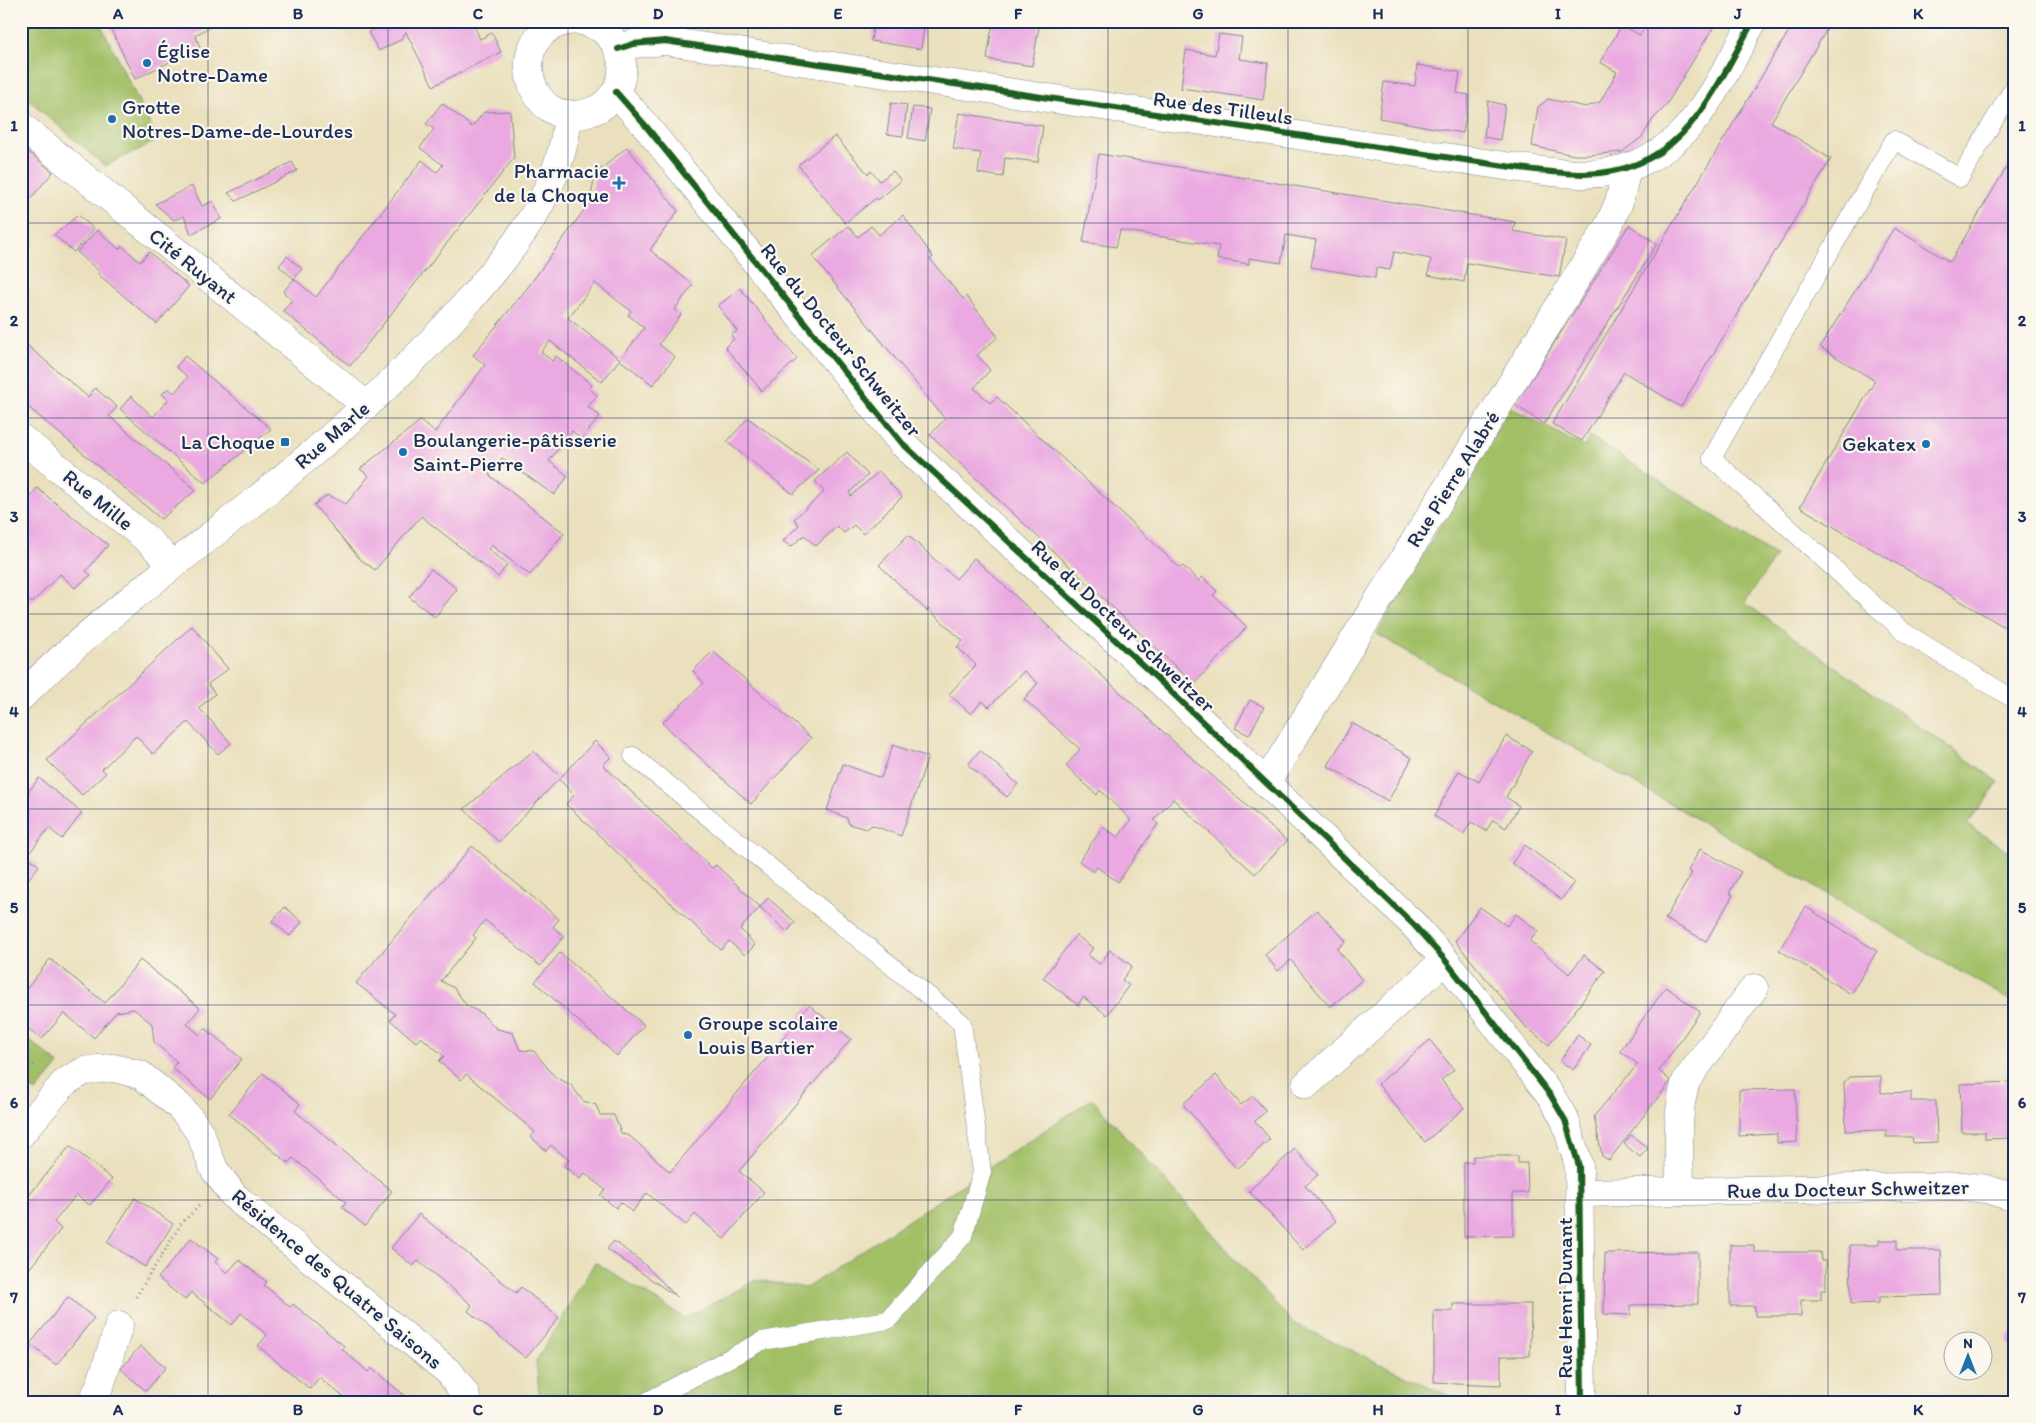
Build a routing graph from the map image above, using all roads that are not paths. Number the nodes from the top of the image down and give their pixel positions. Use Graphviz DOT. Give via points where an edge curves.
graph roads {
  1 [pos="531,21"];
  2 [pos="568,21"];
  3 [pos="582,21"];
  4 [pos="1753,21"];
  5 [pos="618,49"];
  6 [pos="530,54"];
  7 [pos="2015,85"];
  8 [pos="616,92"];
  9 [pos="568,114"];
  10 [pos="21,126"];
  11 [pos="1627,169"];
  12 [pos="366,405"];
  13 [pos="21,438"];
  14 [pos="173,564"];
  15 [pos="21,697"];
  16 [pos="2015,700"];
  17 [pos="633,756"];
  18 [pos="1266,783"];
  19 [pos="1445,960"];
  20 [pos="1754,988"];
  21 [pos="1306,1085"];
  22 [pos="21,1134"];
  23 [pos="1680,1191"];
  24 [pos="1581,1193"];
  25 [pos="2015,1198"];
  26 [pos="119,1325"];
  27 [pos="92,1402"];
  28 [pos="467,1402"];
  29 [pos="646,1402"];
  30 [pos="1582,1402"];
  1 -- 6 [label="street" via="533,39"];
  2 -- 6 [label="street" via="544,33"];
  3 -- 5 [label="street" via="605,31"];
  4 -- 11 [label="street, Rue des Tilleuls" via="1693,124 1659,153"];
  5 -- 8 [label="street" via="622,70"];
  5 -- 11 [label="street, Rue des Tilleuls" via="665,41 1512,167 1584,174"];
  6 -- 9 [label="street" via="528,72 533,90 550,108"];
  7 -- 16 [label="lane" via="1960,178 1894,140 1712,458 1904,632"];
  8 -- 9 [label="street" via="605,105 595,110"];
  8 -- 18 [label="street, Rue du Docteur Schweitzer" via="902,443"];
  9 -- 12 [label="street, Rue Marle" via="562,157 535,214 476,292 409,366"];
  10 -- 12 [label="street, Cité Ruyant"];
  11 -- 18 [label="street, Rue Pierre Alabré" via="1609,225"];
  12 -- 14 [label="street, Rue Marle" via="297,466"];
  13 -- 14 [label="street, Rue Mille" via="148,540"];
  14 -- 15 [label="street, Rue Marle" via="88,633"];
  17 -- 29 [label="lane" via="962,1023 982,1172 963,1236 888,1320 762,1341"];
  18 -- 19 [label="street, Rue du Docteur Schweitzer" via="1413,924"];
  19 -- 21 [label="street"];
  19 -- 24 [label="street, Rue du Docteur Schweitzer" via="1551,1096 1574,1142"];
  20 -- 23 [label="street" via="1686,1081 1681,1104"];
  22 -- 28 [label="street, Résidence des Quatre Saisons" via="65,1082 74,1076 99,1069 141,1075 190,1119 200,1133 214,1169 234,1196 450,1373"];
  23 -- 24 [label="street, Rue du Docteur Schweitzer"];
  23 -- 25 [label="street, Rue du Docteur Schweitzer" via="1963,1186"];
  24 -- 30 [label="street, Rue Henri Dunant"];
  26 -- 27 [label="street"];
}
